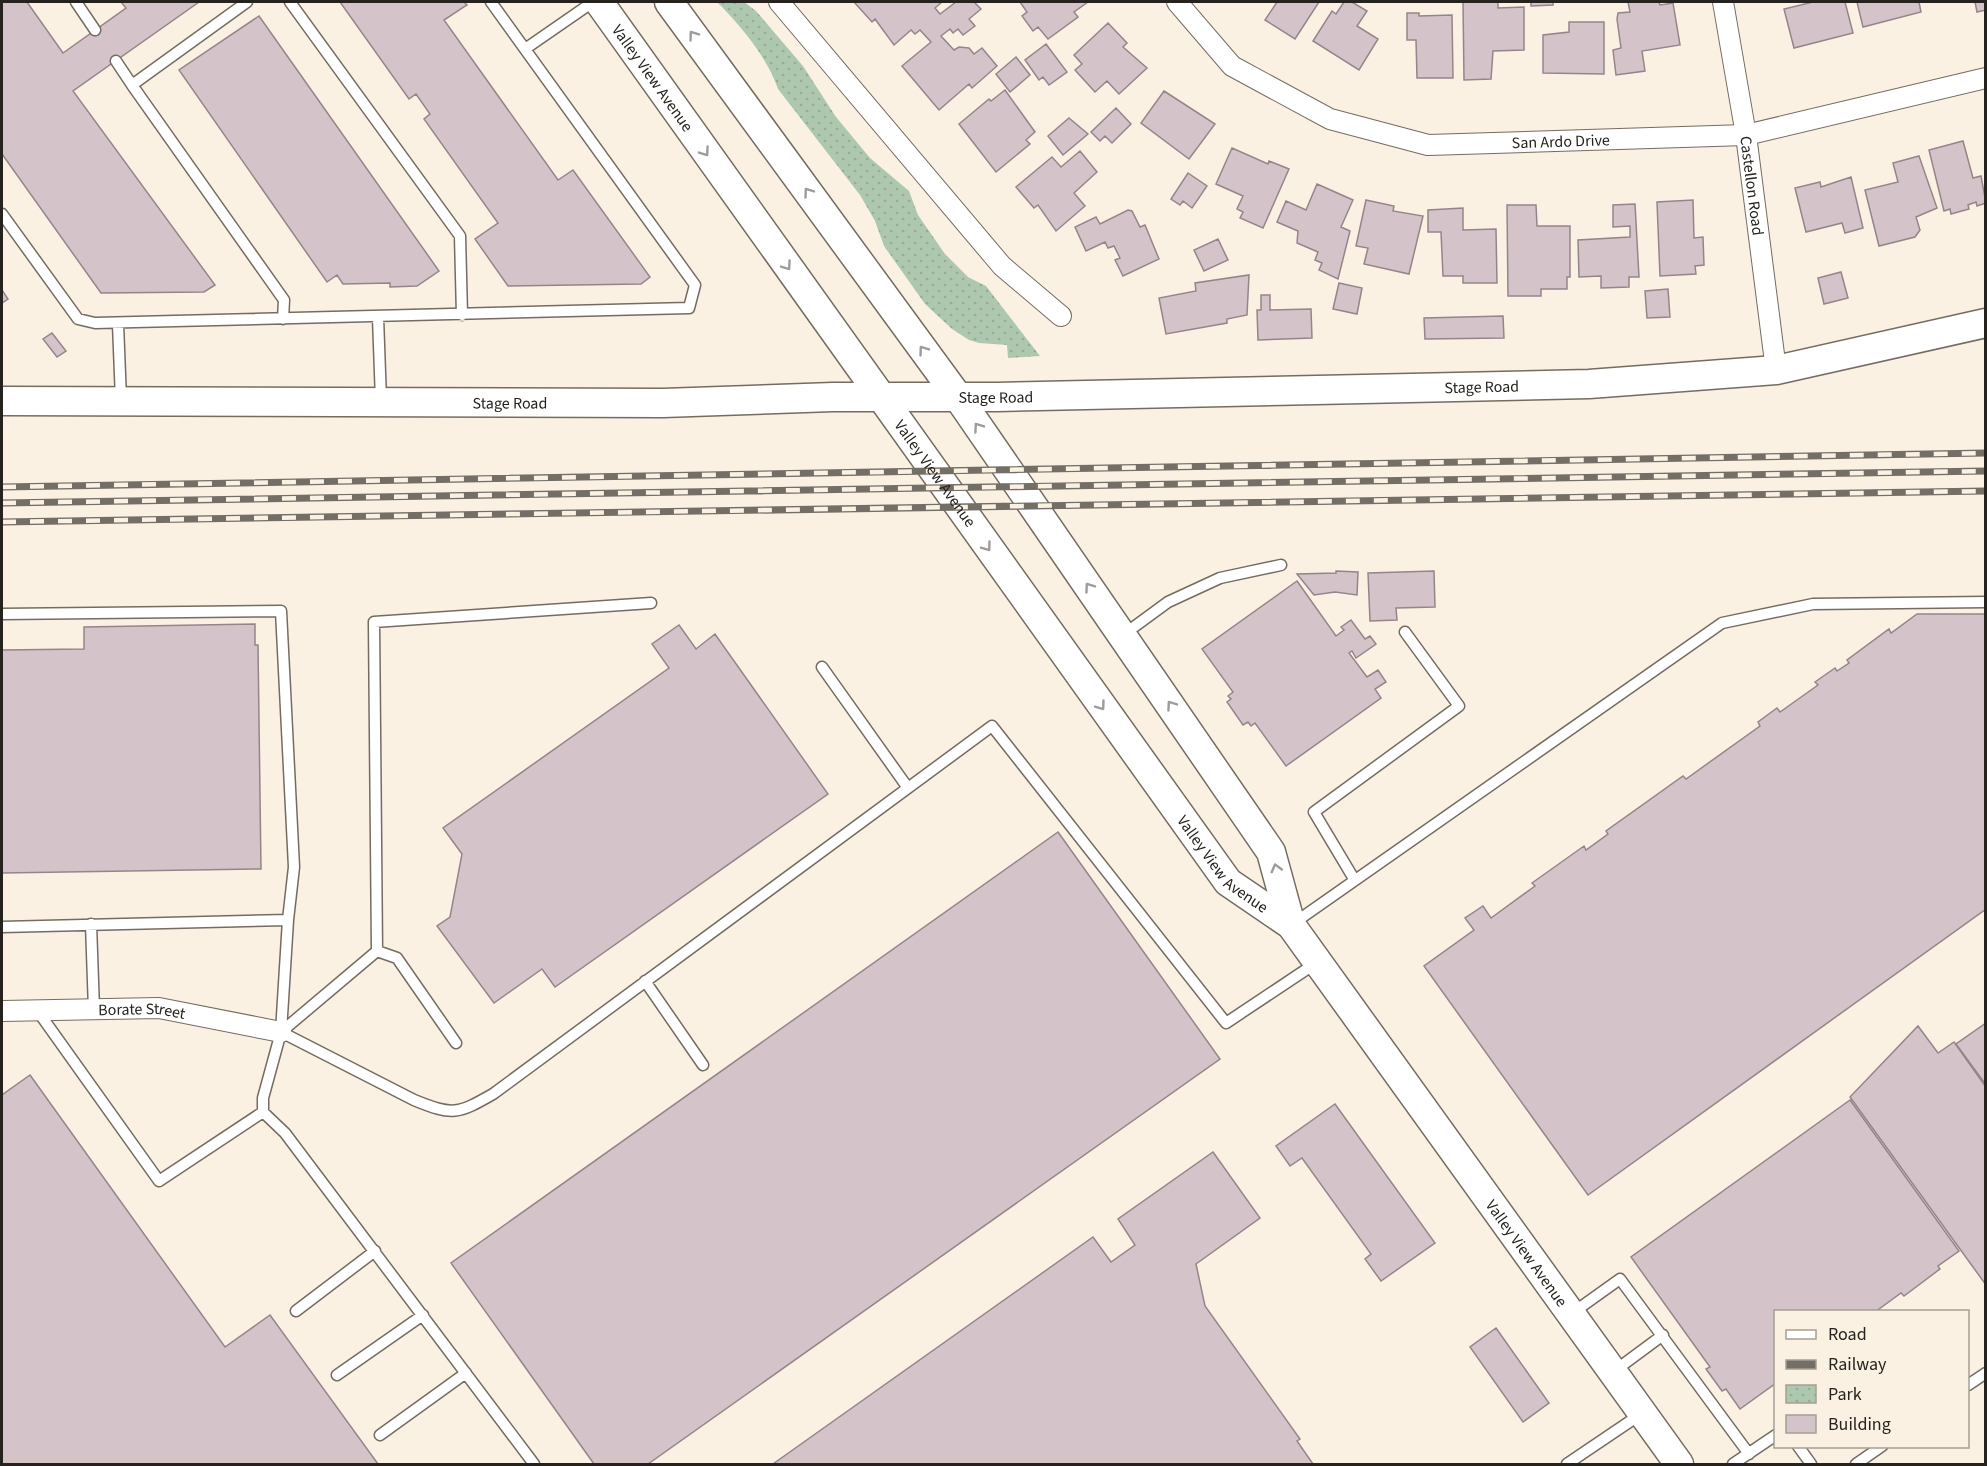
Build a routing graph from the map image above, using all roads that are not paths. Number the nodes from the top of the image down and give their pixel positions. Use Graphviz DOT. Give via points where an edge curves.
graph roads {
  1 [pos="76,2"];
  2 [pos="247,2"];
  3 [pos="290,2"];
  4 [pos="491,2"];
  5 [pos="593,2"];
  6 [pos="599,2"];
  7 [pos="669,2"];
  8 [pos="779,2"];
  9 [pos="1177,2"];
  10 [pos="1723,2"];
  11 [pos="95,30"];
  12 [pos="525,49"];
  13 [pos="116,61"];
  14 [pos="1986,78"];
  15 [pos="132,85"];
  16 [pos="1746,135"];
  17 [pos="2,214"];
  18 [pos="462,315"];
  19 [pos="1060,316"];
  20 [pos="378,317"];
  21 [pos="283,320"];
  22 [pos="1986,323"];
  23 [pos="118,324"];
  24 [pos="1776,370"];
  25 [pos="880,397"];
  26 [pos="958,397"];
  27 [pos="121,400"];
  28 [pos="2,401"];
  29 [pos="381,401"];
  30 [pos="1281,565"];
  31 [pos="1986,602"];
  32 [pos="651,603"];
  33 [pos="2,614"];
  34 [pos="1405,632"];
  35 [pos="1122,635"];
  36 [pos="822,667"];
  37 [pos="908,788"];
  38 [pos="1354,879"];
  39 [pos="288,920"];
  40 [pos="91,924"];
  41 [pos="1291,925"];
  42 [pos="2,927"];
  43 [pos="377,951"];
  44 [pos="1318,962"];
  45 [pos="645,981"];
  46 [pos="37,1010"];
  47 [pos="94,1010"];
  48 [pos="2,1011"];
  49 [pos="281,1032"];
  50 [pos="456,1043"];
  51 [pos="703,1065"];
  52 [pos="263,1112"];
  53 [pos="375,1251"];
  54 [pos="296,1311"];
  55 [pos="1571,1314"];
  56 [pos="423,1315"];
  57 [pos="1663,1335"];
  58 [pos="1612,1372"];
  59 [pos="1986,1372"];
  60 [pos="466,1373"];
  61 [pos="337,1375"];
  62 [pos="1969,1384"];
  63 [pos="1642,1413"];
  64 [pos="380,1435"];
  65 [pos="1774,1436"];
  66 [pos="1799,1448"];
  67 [pos="1879,1448"];
  68 [pos="1749,1454"];
  69 [pos="534,1464"];
  70 [pos="1567,1464"];
  71 [pos="1679,1464"];
  72 [pos="1733,1464"];
  73 [pos="1811,1464"];
  74 [pos="1856,1464"];
  1 -- 11 [label="lane"];
  2 -- 15 [label="lane"];
  3 -- 18 [label="lane" via="460,236"];
  4 -- 12 [label="lane"];
  5 -- 12 [label="lane"];
  6 -- 25 [label="main road, Valley View Avenue, one-way"];
  26 -- 7 [label="main road, Valley View Avenue, one-way"];
  8 -- 19 [label="street" via="1002,266"];
  9 -- 16 [label="street, San Ardo Drive" via="1232,66 1330,118 1428,145"];
  10 -- 16 [label="street, Castellon Road"];
  12 -- 18 [label="lane" via="695,285 694,297 690,308"];
  13 -- 15 [label="lane"];
  14 -- 16 [label="street, San Ardo Drive"];
  15 -- 21 [label="lane" via="284,300"];
  16 -- 24 [label="street, Castellon Road"];
  17 -- 23 [label="lane" via="78,319"];
  18 -- 20 [label="lane"];
  20 -- 21 [label="lane"];
  20 -- 29 [label="lane"];
  21 -- 23 [label="lane"];
  22 -- 24 [label="main road, Stage Road"];
  23 -- 27 [label="lane"];
  24 -- 26 [label="main road, Stage Road" via="1589,384"];
  25 -- 26 [label="main road, Stage Road"];
  25 -- 29 [label="main road, Stage Road" via="663,403"];
  25 -- 41 [label="main road, Valley View Avenue, one-way" via="1227,882"];
  35 -- 26 [label="main road, Valley View Avenue, one-way"];
  27 -- 28 [label="main road, Stage Road"];
  27 -- 29 [label="main road, Stage Road"];
  30 -- 35 [label="lane" via="1220,578 1168,602"];
  31 -- 38 [label="lane" via="1813,604 1722,623"];
  32 -- 43 [label="lane" via="374,622"];
  33 -- 39 [label="lane" via="281,611 294,867"];
  34 -- 38 [label="lane" via="1459,706 1314,812"];
  41 -- 35 [label="main road, Valley View Avenue, one-way" via="1272,852"];
  36 -- 37 [label="lane"];
  37 -- 44 [label="lane" via="992,726 1226,1023"];
  37 -- 45 [label="lane"];
  38 -- 41 [label="lane"];
  39 -- 40 [label="lane"];
  39 -- 49 [label="lane"];
  40 -- 42 [label="lane"];
  40 -- 47 [label="lane"];
  41 -- 44 [label="main road, Valley View Avenue"];
  43 -- 49 [label="lane"];
  43 -- 50 [label="lane" via="397,958"];
  44 -- 55 [label="main road, Valley View Avenue"];
  45 -- 49 [label="lane" via="493,1094 463,1111 436,1109 414,1100"];
  45 -- 51 [label="lane"];
  46 -- 47 [label="street, Borate Street"];
  46 -- 48 [label="street, Borate Street"];
  46 -- 52 [label="lane" via="159,1181"];
  47 -- 49 [label="street, Borate Street" via="159,1008"];
  49 -- 52 [label="lane" via="263,1098"];
  52 -- 53 [label="lane" via="285,1132"];
  53 -- 54 [label="lane"];
  53 -- 56 [label="lane"];
  55 -- 57 [label="lane" via="1620,1279"];
  55 -- 58 [label="main road, Valley View Avenue"];
  56 -- 60 [label="lane"];
  56 -- 61 [label="lane"];
  57 -- 58 [label="lane"];
  57 -- 68 [label="lane"];
  58 -- 63 [label="main road, Valley View Avenue"];
  59 -- 62 [label="lane"];
  60 -- 64 [label="lane"];
  60 -- 69 [label="lane"];
  63 -- 70 [label="lane"];
  63 -- 71 [label="main road, Valley View Avenue"];
  65 -- 68 [label="lane"];
  66 -- 73 [label="lane"];
  67 -- 74 [label="lane"];
  68 -- 72 [label="lane"];
}
